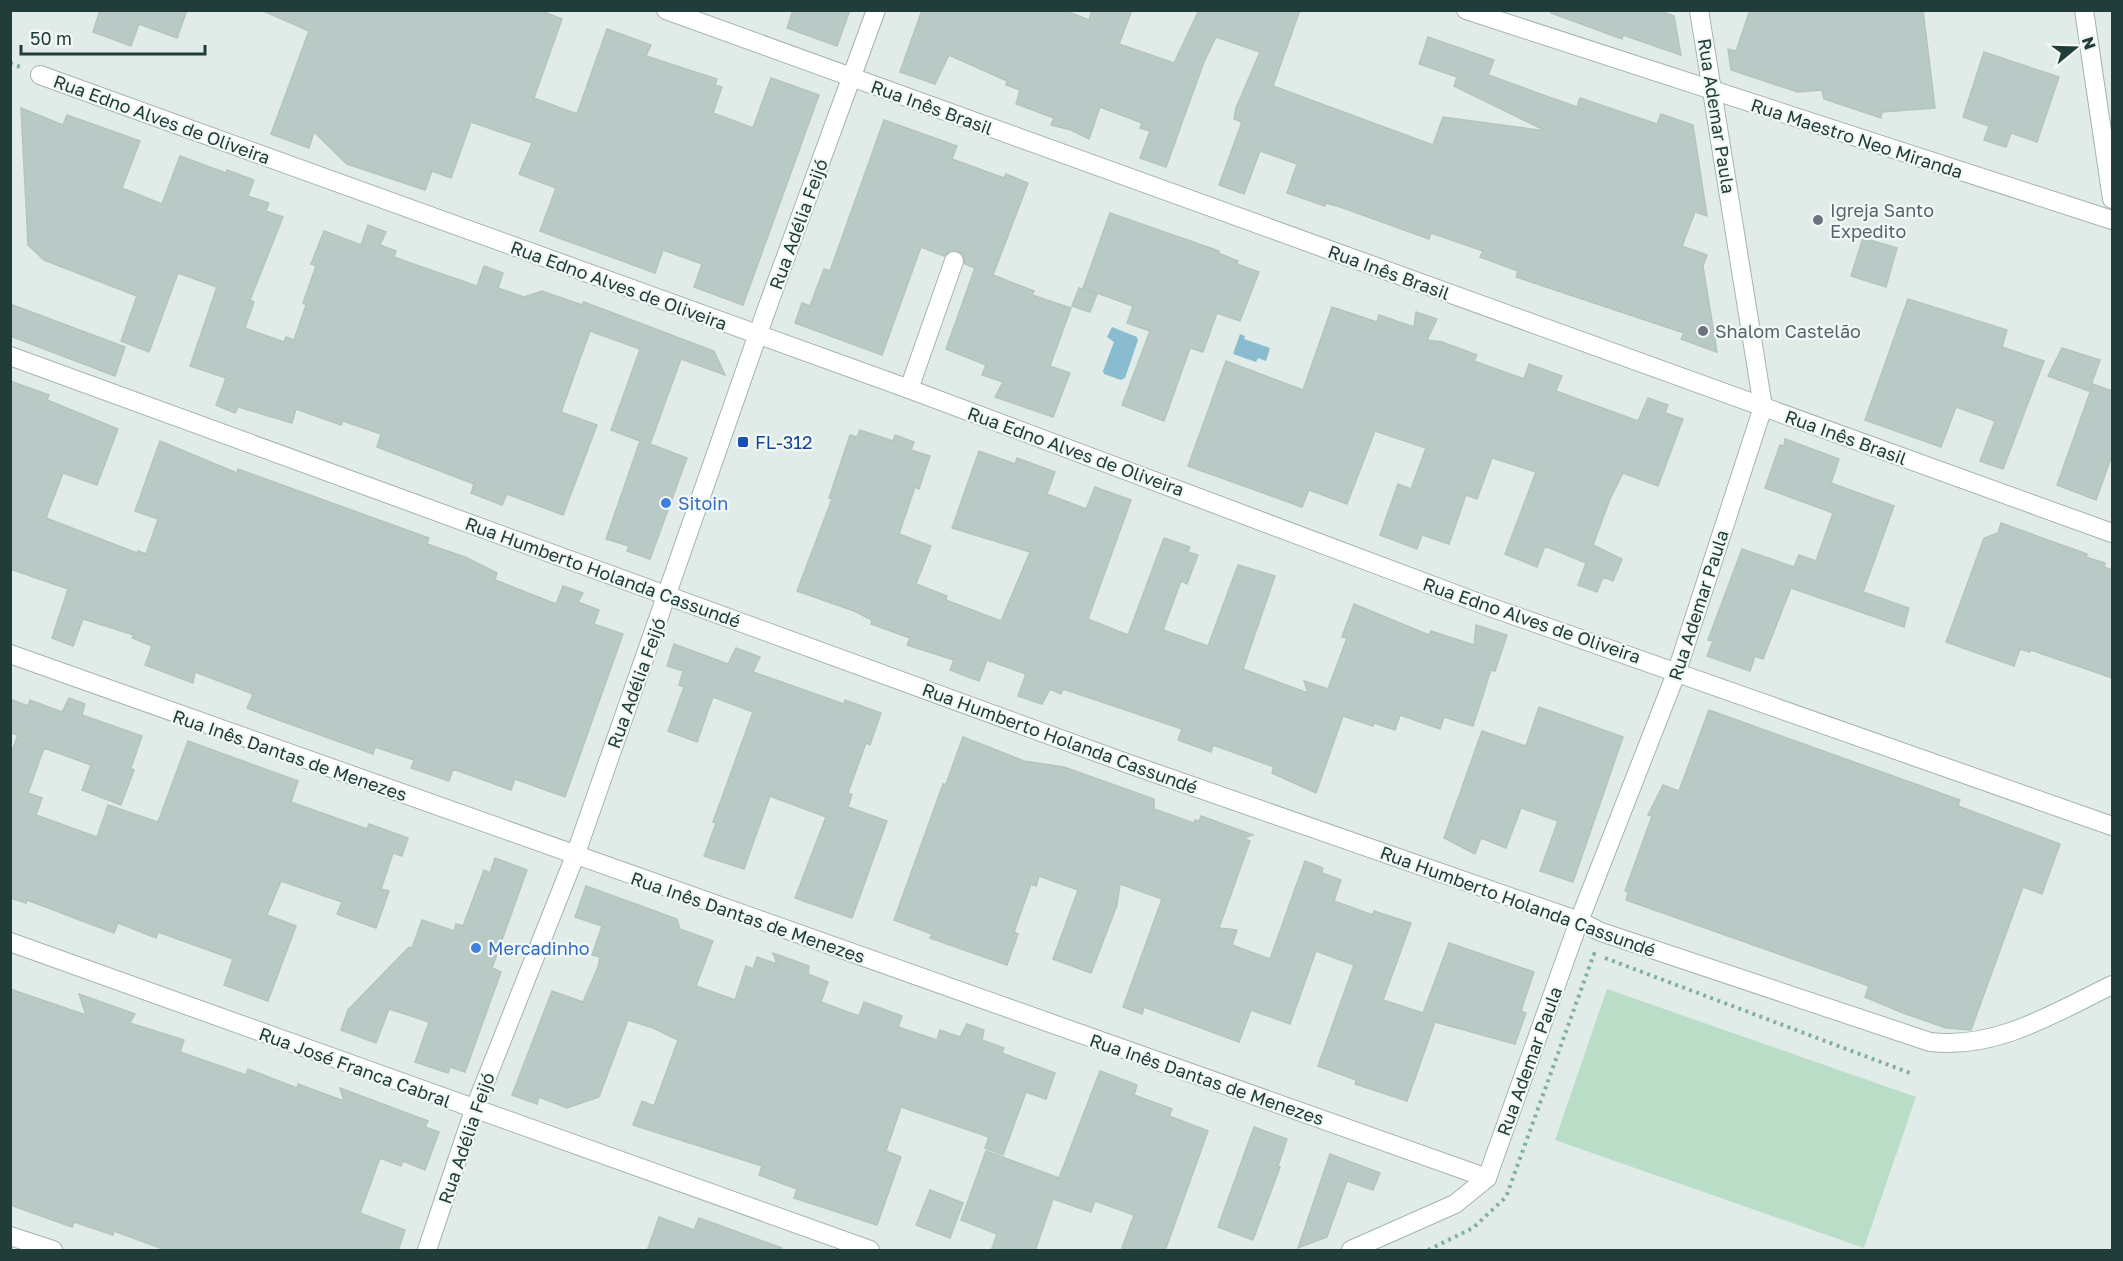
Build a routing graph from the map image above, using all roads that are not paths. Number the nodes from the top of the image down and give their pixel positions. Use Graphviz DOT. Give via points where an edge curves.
graph roads {
  1 [pos="666,10"];
  2 [pos="876,10"];
  3 [pos="1466,10"];
  4 [pos="1699,10"];
  5 [pos="2085,10"];
  6 [pos="40,75"];
  7 [pos="852,78"];
  8 [pos="1713,92"];
  9 [pos="2112,199"];
  10 [pos="2112,220"];
  11 [pos="954,261"];
  12 [pos="758,334"];
  13 [pos="10,356"];
  14 [pos="909,389"];
  15 [pos="1763,407"];
  16 [pos="2112,533"];
  17 [pos="668,596"];
  18 [pos="10,654"];
  19 [pos="1677,671"];
  20 [pos="2112,825"];
  21 [pos="575,856"];
  22 [pos="1579,921"];
  23 [pos="10,942"];
  24 [pos="2112,985"];
  25 [pos="474,1110"];
  26 [pos="1487,1178"];
  27 [pos="10,1236"];
  28 [pos="53,1251"];
  29 [pos="427,1251"];
  30 [pos="870,1251"];
  31 [pos="1351,1251"];
  1 -- 7 [label="street, Rua Inês Brasil"];
  2 -- 7 [label="street, Rua Adélia Feijó"];
  3 -- 8 [label="street, Rua Maestro Neo Miranda"];
  4 -- 8 [label="street, Rua Ademar Paula"];
  5 -- 9 [label="street"];
  6 -- 12 [label="street, Rua Edno Alves de Oliveira"];
  7 -- 12 [label="street, Rua Adélia Feijó"];
  7 -- 15 [label="street, Rua Inês Brasil"];
  8 -- 10 [label="street, Rua Maestro Neo Miranda"];
  8 -- 15 [label="street, Rua Ademar Paula"];
  11 -- 14 [label="street"];
  12 -- 14 [label="street, Rua Edno Alves de Oliveira"];
  12 -- 17 [label="street, Rua Adélia Feijó"];
  13 -- 17 [label="street, Rua Humberto Holanda Cassundé"];
  14 -- 19 [label="street, Rua Edno Alves de Oliveira" via="1487,606"];
  15 -- 16 [label="street, Rua Inês Brasil"];
  15 -- 19 [label="street, Rua Ademar Paula"];
  17 -- 21 [label="street, Rua Adélia Feijó"];
  17 -- 22 [label="street, Rua Humberto Holanda Cassundé" via="1129,764"];
  18 -- 21 [label="street, Rua Inês Dantas de Menezes"];
  19 -- 20 [label="street, Rua Edno Alves de Oliveira"];
  19 -- 22 [label="street, Rua Ademar Paula"];
  21 -- 25 [label="street, Rua Adélia Feijó"];
  21 -- 26 [label="street, Rua Inês Dantas de Menezes"];
  22 -- 24 [label="street, Rua Humberto Holanda Cassundé" via="1601,932 1930,1042 1956,1045 1983,1041 2025,1027"];
  22 -- 26 [label="street, Rua Ademar Paula"];
  23 -- 25 [label="street, Rua José Franca Cabral"];
  25 -- 29 [label="street, Rua Adélia Feijó"];
  25 -- 30 [label="street, Rua José Franca Cabral"];
  26 -- 31 [label="street" via="1455,1204"];
  27 -- 28 [label="street"];
}
